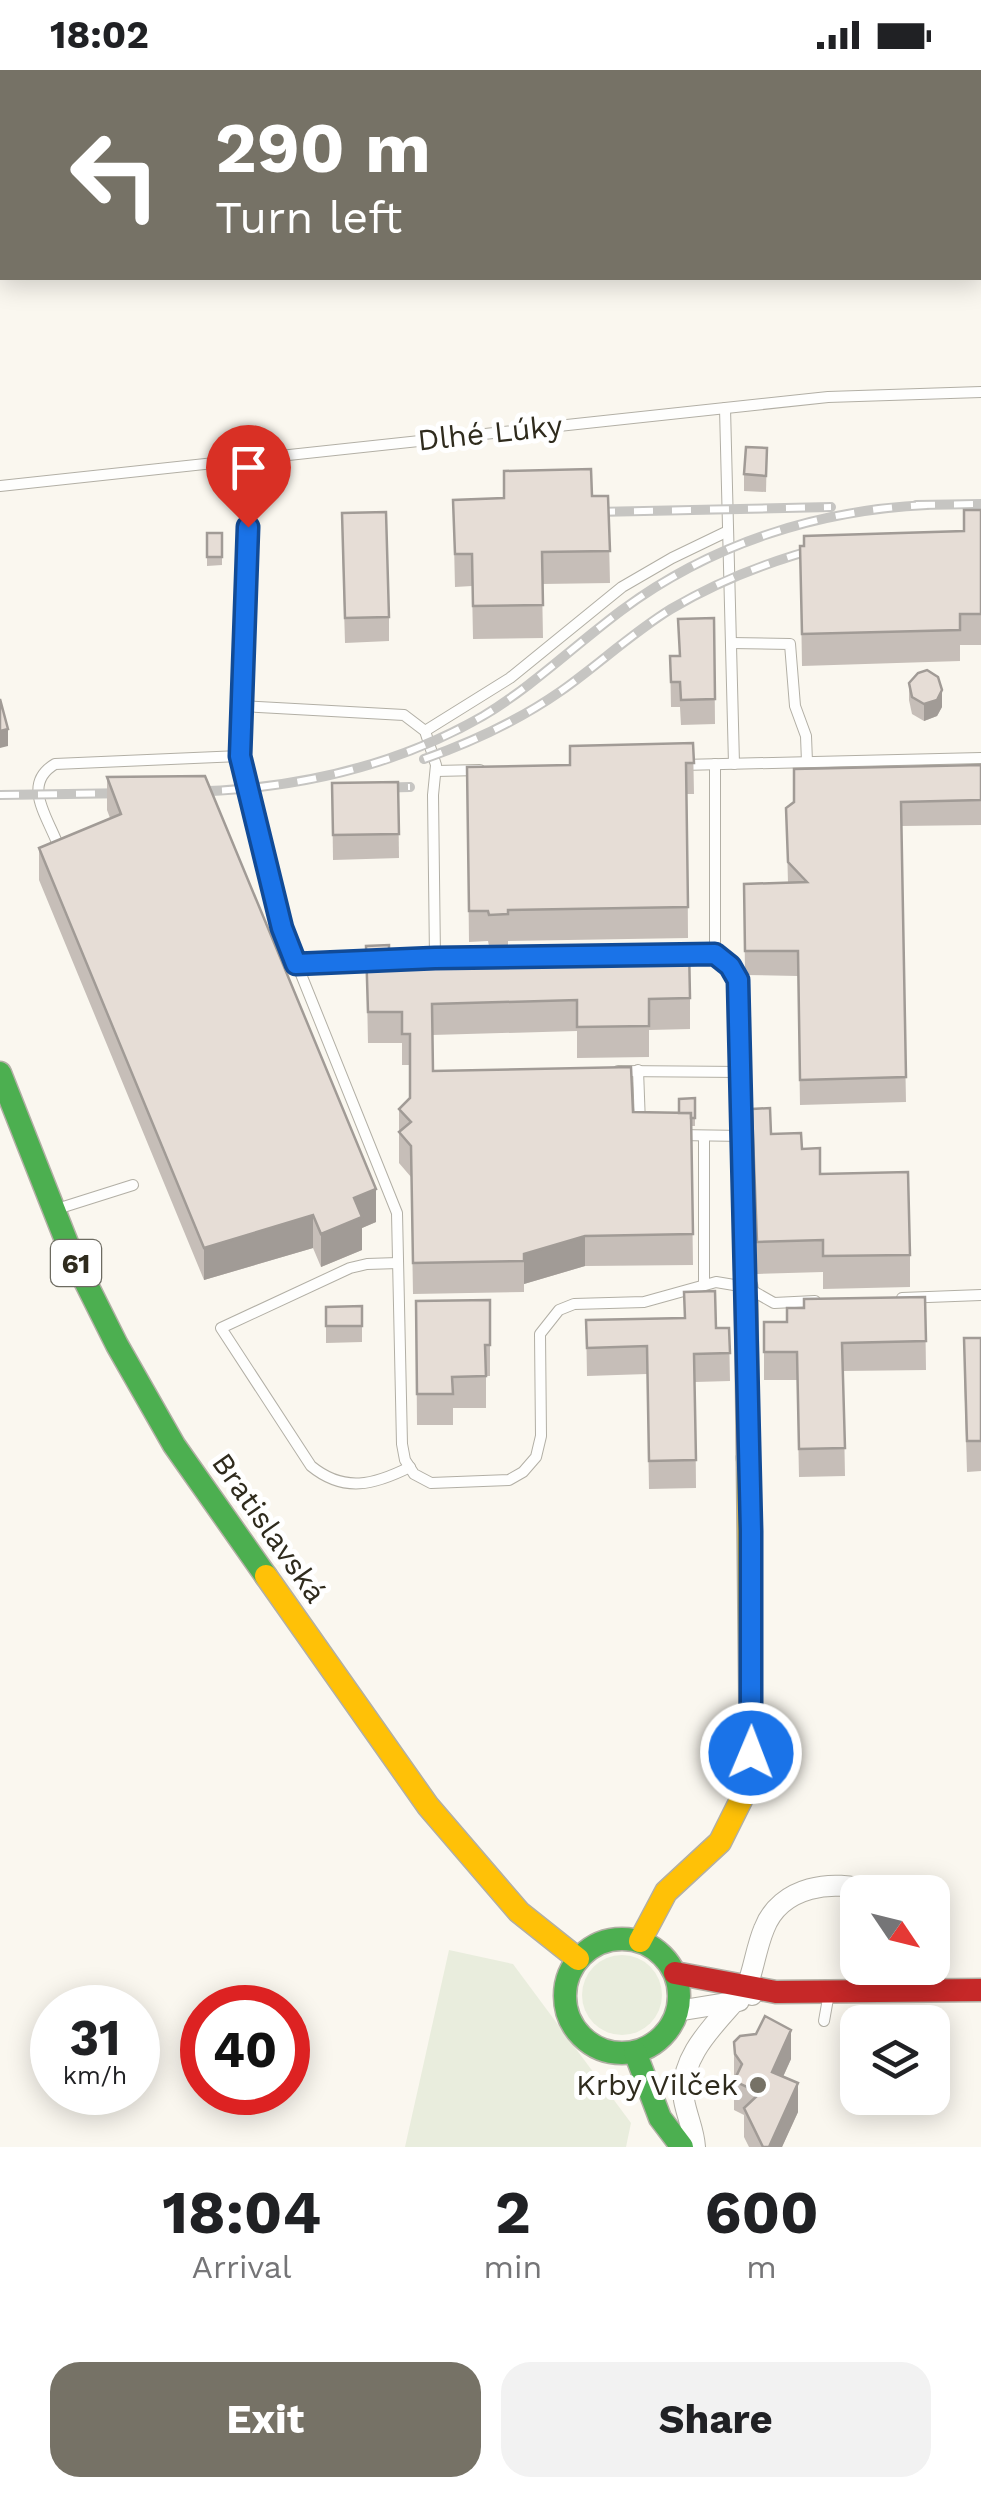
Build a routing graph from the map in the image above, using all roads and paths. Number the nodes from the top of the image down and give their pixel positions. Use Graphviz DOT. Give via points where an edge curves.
graph roads {
  1 [pos="981,392"];
  2 [pos="725,408"];
  3 [pos="241,460"];
  4 [pos="0,486"];
  5 [pos="728,531"];
  6 [pos="731,643"];
  7 [pos="242,706"];
  8 [pos="425,731"];
  9 [pos="240,756"];
  10 [pos="981,758"];
  11 [pos="806,762"];
  12 [pos="715,764"];
  13 [pos="734,764"];
  14 [pos="675,766"];
  15 [pos="496,770"];
  16 [pos="436,771"];
  17 [pos="56,840"];
  18 [pos="715,954"];
  19 [pos="547,956"];
  20 [pos="435,958"];
  21 [pos="454,958"];
  22 [pos="415,959"];
  23 [pos="395,960"];
  24 [pos="296,964"];
  25 [pos="638,1070"];
  26 [pos="0,1072"];
  27 [pos="610,1072"];
  28 [pos="742,1072"];
  29 [pos="641,1134"];
  30 [pos="672,1135"];
  31 [pos="704,1136"];
  32 [pos="744,1136"];
  33 [pos="133,1185"];
  34 [pos="53,1210"];
  35 [pos="398,1263"];
  36 [pos="704,1285"];
  37 [pos="746,1287"];
  38 [pos="981,1295"];
  39 [pos="897,1298"];
  40 [pos="827,1301"];
  41 [pos="410,1467"];
  42 [pos="840,1887"];
  43 [pos="640,1942"];
  44 [pos="578,1959"];
  45 [pos="674,1973"];
  46 [pos="864,1985"];
  47 [pos="941,1985"];
  48 [pos="981,1990"];
  49 [pos="829,1992"];
  50 [pos="753,1995"];
  51 [pos="677,2011"];
  52 [pos="824,2021"];
  53 [pos="635,2052"];
  54 [pos="682,2147"];
  55 [pos="695,2147"];
  1 -- 2 [label="lane, Dlhé Lúky"];
  2 -- 3 [label="lane, Dlhé Lúky"];
  2 -- 5 [label="lane"];
  3 -- 4 [label="lane, Dlhé Lúky"];
  3 -- 7 [label="lane" via="248,527"];
  5 -- 6 [label="lane"];
  5 -- 8 [label="lane" via="622,587 510,678"];
  6 -- 11 [label="lane" via="790,644"];
  6 -- 13 [label="lane"];
  7 -- 8 [label="lane" via="404,716"];
  7 -- 9 [label="lane"];
  8 -- 16 [label="lane"];
  9 -- 17 [label="lane" via="55,764 36,785"];
  9 -- 24 [label="lane"];
  10 -- 11 [label="lane"];
  11 -- 13 [label="lane"];
  12 -- 13 [label="lane"];
  12 -- 14 [label="lane"];
  12 -- 18 [label="lane"];
  15 -- 16 [label="lane"];
  16 -- 20 [label="lane"];
  18 -- 19 [label="lane"];
  18 -- 28 [label="lane" via="738,980"];
  20 -- 21 [label="lane"];
  20 -- 22 [label="lane"];
  23 -- 24 [label="lane"];
  24 -- 35 [label="lane" via="397,1213"];
  25 -- 27 [label="lane"];
  25 -- 28 [label="lane"];
  25 -- 29 [label="lane"];
  26 -- 34 [label="main road, Bratislavská / 61"];
  28 -- 32 [label="lane"];
  30 -- 31 [label="lane"];
  31 -- 32 [label="lane"];
  31 -- 36 [label="lane"];
  32 -- 37 [label="lane"];
  33 -- 34 [label="lane"];
  34 -- 44 [label="main road, Bratislavská / 61" via="136,1380 223,1516 438,1820 519,1912"];
  35 -- 41 [label="lane" via="402,1444"];
  35 -- 41 [label="lane" via="350,1268 221,1328 311,1466 328,1480 385,1479"];
  36 -- 37 [label="lane"];
  36 -- 41 [label="lane" via="644,1302 574,1304 546,1322 540,1334 541,1436 524,1472 509,1480 432,1484"];
  37 -- 40 [label="lane" via="774,1303"];
  37 -- 43 [label="main road" via="751,1753 741,1800 720,1842 666,1892"];
  38 -- 39 [label="lane"];
  42 -- 50 [label="street" via="814,1888 772,1912"];
  43 -- 44 [label="main road" via="605,1941"];
  43 -- 45 [label="main road" via="661,1954"];
  44 -- 53 [label="main road" via="565,1989 574,2029 595,2047"];
  45 -- 50 [label="main road"];
  45 -- 51 [label="main road"];
  46 -- 49 [label="main road"];
  47 -- 48 [label="main road"];
  49 -- 50 [label="main road"];
  49 -- 52 [label="lane"];
  50 -- 51 [label="street"];
  50 -- 55 [label="street" via="705,2035 688,2068 684,2093"];
  51 -- 53 [label="main road" via="660,2039"];
  53 -- 54 [label="main road" via="660,2118"];
}
